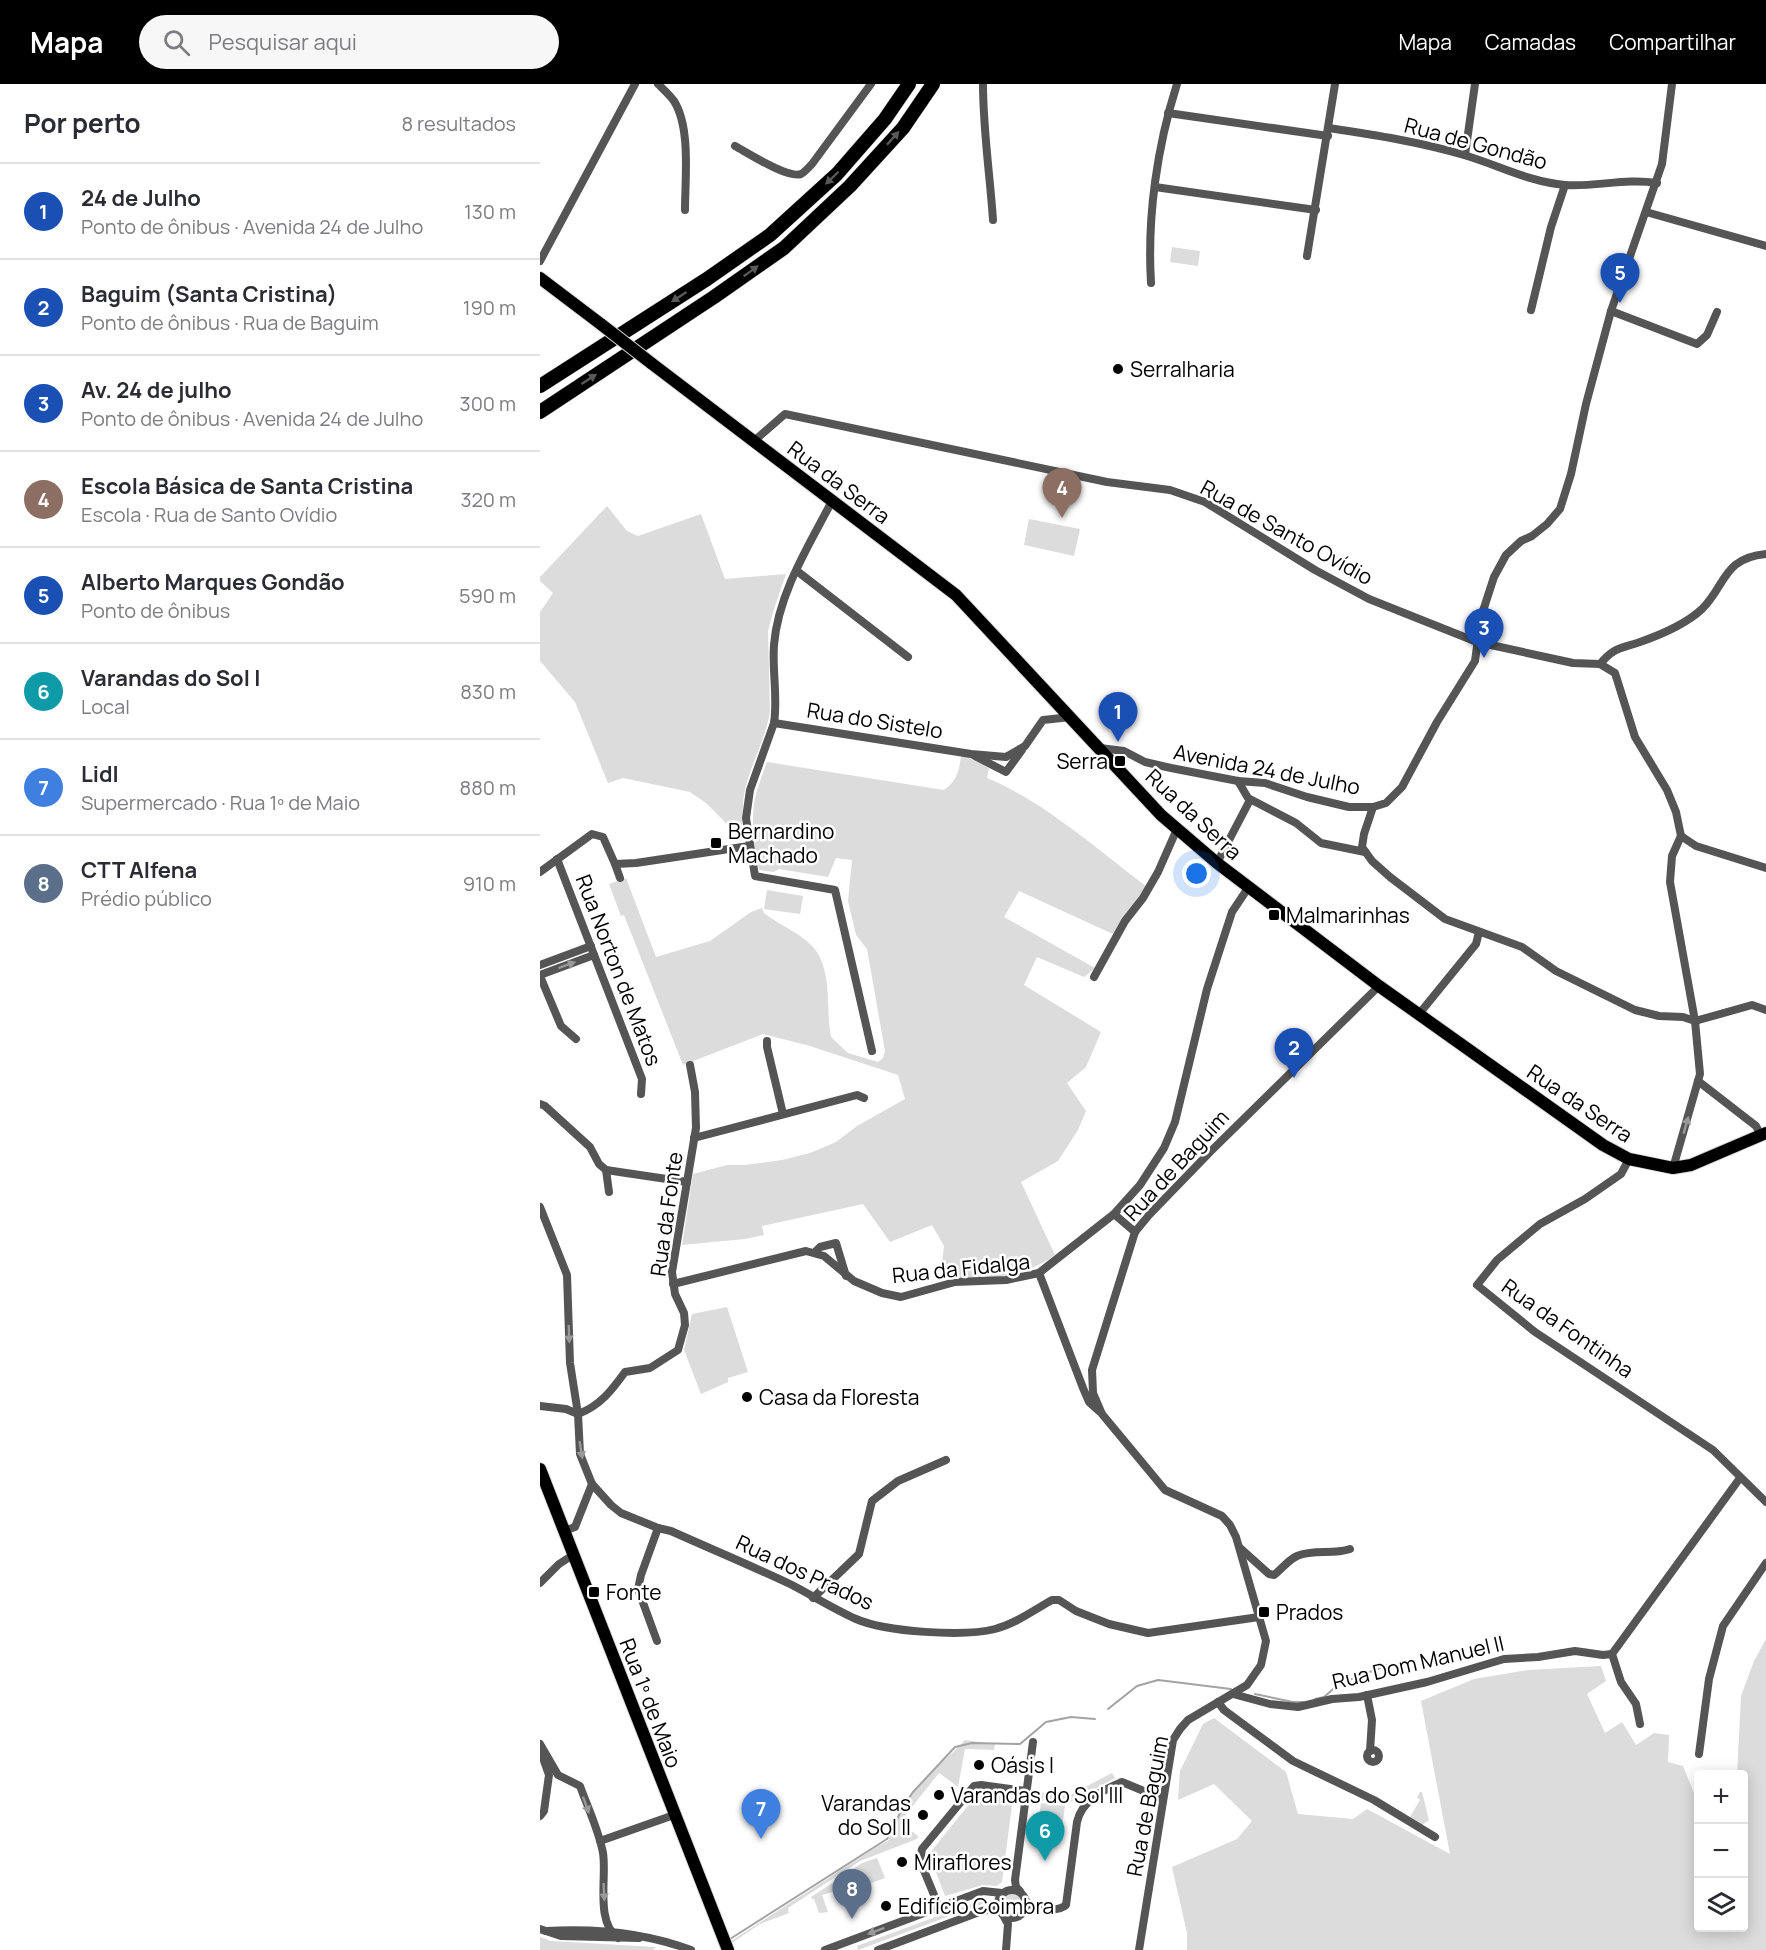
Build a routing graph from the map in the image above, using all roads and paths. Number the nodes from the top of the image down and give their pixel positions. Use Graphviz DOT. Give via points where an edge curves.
graph roads {
  1 [pos="635,84"];
  2 [pos="658,84"];
  3 [pos="871,84"];
  4 [pos="909,84"];
  5 [pos="933,84"];
  6 [pos="983,84"];
  7 [pos="1177,84"];
  8 [pos="1335,84"];
  9 [pos="1475,84"];
  10 [pos="1672,84"];
  11 [pos="1168,113"];
  12 [pos="1329,132"];
  13 [pos="735,146"];
  14 [pos="1465,155"];
  15 [pos="1657,183"];
  16 [pos="1565,184"];
  17 [pos="1155,187"];
  18 [pos="685,210"];
  19 [pos="1316,210"];
  20 [pos="1646,212"];
  21 [pos="993,220"];
  22 [pos="1766,246"];
  23 [pos="1307,256"];
  24 [pos="540,261"];
  25 [pos="540,278"];
  26 [pos="1151,283"];
  27 [pos="1531,309"];
  28 [pos="1611,311"];
  29 [pos="1717,312"];
  30 [pos="540,386"];
  31 [pos="540,411"];
  32 [pos="754,441"];
  33 [pos="832,501"];
  34 [pos="1766,554"];
  35 [pos="797,571"];
  36 [pos="1477,642"];
  37 [pos="908,657"];
  38 [pos="1600,664"];
  39 [pos="1071,717"];
  40 [pos="774,723"];
  41 [pos="1025,746"];
  42 [pos="1100,748"];
  43 [pos="971,754"];
  44 [pos="1238,781"];
  45 [pos="1250,800"];
  46 [pos="1373,807"];
  47 [pos="1177,829"];
  48 [pos="1681,836"];
  49 [pos="749,846"];
  50 [pos="1365,852"];
  51 [pos="557,859"];
  52 [pos="1217,863"];
  53 [pos="615,864"];
  54 [pos="1766,868"];
  55 [pos="540,872"];
  56 [pos="620,878"];
  57 [pos="1248,888"];
  58 [pos="1479,932"];
  59 [pos="591,946"];
  60 [pos="594,955"];
  61 [pos="540,965"];
  62 [pos="540,975"];
  63 [pos="1094,977"];
  64 [pos="1379,986"];
  65 [pos="1766,1010"];
  66 [pos="1419,1014"];
  67 [pos="1695,1021"];
  68 [pos="576,1039"];
  69 [pos="767,1041"];
  70 [pos="873,1051"];
  71 [pos="690,1065"];
  72 [pos="1698,1081"];
  73 [pos="641,1094"];
  74 [pos="864,1098"];
  75 [pos="540,1104"];
  76 [pos="783,1114"];
  77 [pos="1763,1133"];
  78 [pos="694,1138"];
  79 [pos="1629,1159"];
  80 [pos="1673,1168"];
  81 [pos="606,1170"];
  82 [pos="687,1182"];
  83 [pos="609,1192"];
  84 [pos="540,1207"];
  85 [pos="1114,1214"];
  86 [pos="1135,1232"];
  87 [pos="815,1252"];
  88 [pos="1039,1273"];
  89 [pos="846,1276"];
  90 [pos="673,1284"];
  91 [pos="540,1406"];
  92 [pos="578,1414"];
  93 [pos="1102,1414"];
  94 [pos="946,1460"];
  95 [pos="540,1470"];
  96 [pos="1740,1478"];
  97 [pos="592,1484"];
  98 [pos="543,1485"];
  99 [pos="1766,1502"];
  100 [pos="658,1528"];
  101 [pos="564,1532"];
  102 [pos="1240,1548"];
  103 [pos="1350,1549"];
  104 [pos="573,1555"];
  105 [pos="1766,1563"];
  106 [pos="540,1583"];
  107 [pos="813,1598"];
  108 [pos="1259,1617"];
  109 [pos="657,1641"];
  110 [pos="1612,1654"];
  111 [pos="1233,1694"];
  112 [pos="1367,1695"];
  113 [pos="1218,1702"];
  114 [pos="1640,1724"];
  115 [pos="1033,1742"];
  116 [pos="540,1747"];
  117 [pos="1370,1751"];
  118 [pos="1699,1754"];
  119 [pos="558,1775"];
  120 [pos="1026,1791"];
  121 [pos="547,1797"];
  122 [pos="1163,1799"];
  123 [pos="674,1815"];
  124 [pos="540,1816"];
  125 [pos="1435,1837"];
  126 [pos="600,1841"];
  127 [pos="1015,1880"];
  128 [pos="1020,1891"];
  129 [pos="1005,1892"];
  130 [pos="1026,1901"];
  131 [pos="1035,1906"];
  132 [pos="939,1907"];
  133 [pos="1025,1910"];
  134 [pos="1002,1913"];
  135 [pos="1017,1917"];
  136 [pos="543,1930"];
  137 [pos="610,1930"];
  138 [pos="1008,1930"];
  139 [pos="618,1938"];
  140 [pos="646,1938"];
  141 [pos="853,1939"];
  142 [pos="892,1948"];
  143 [pos="691,1950"];
  144 [pos="728,1950"];
  145 [pos="826,1950"];
  146 [pos="833,1950"];
  147 [pos="844,1950"];
  148 [pos="878,1950"];
  149 [pos="1006,1950"];
  150 [pos="1139,1950"];
  1 -- 24 [label="street"];
  2 -- 18 [label="street" via="674,102 683,126"];
  3 -- 13 [label="street" via="802,173 781,170"];
  4 -- 30 [label="highway, one-way" via="885,119 837,174 770,235"];
  31 -- 5 [label="highway, one-way" via="784,248 903,128"];
  6 -- 21 [label="street"];
  7 -- 11 [label="street"];
  8 -- 12 [label="street"];
  9 -- 14 [label="street"];
  10 -- 15 [label="street, Avenida 24 de Julho"];
  11 -- 12 [label="street, Rua de Gondão"];
  11 -- 17 [label="street"];
  12 -- 14 [label="street, Rua de Gondão" via="1413,141"];
  12 -- 19 [label="street"];
  14 -- 16 [label="street, Rua de Gondão" via="1510,173"];
  15 -- 16 [label="street, Rua de Gondão"];
  15 -- 20 [label="street, Avenida 24 de Julho"];
  16 -- 27 [label="street"];
  17 -- 19 [label="street"];
  17 -- 26 [label="street" via="1149,250"];
  19 -- 23 [label="street"];
  20 -- 22 [label="street"];
  20 -- 28 [label="street, Avenida 24 de Julho"];
  25 -- 32 [label="main road, Rua da Serra, bridge"];
  28 -- 29 [label="street" via="1697,344 1707,335"];
  28 -- 36 [label="street, Avenida 24 de Julho" via="1560,509 1548,524 1506,555 1484,607"];
  32 -- 33 [label="main road, Rua da Serra"];
  32 -- 36 [label="street, Rua de Santo Ovídio" via="785,414 1107,482 1170,490 1205,502 1369,599"];
  33 -- 35 [label="street"];
  33 -- 39 [label="main road, Rua da Serra" via="956,595"];
  34 -- 38 [label="street" via="1732,567 1702,609 1677,626 1610,652"];
  35 -- 37 [label="street"];
  35 -- 40 [label="street" via="774,645"];
  36 -- 38 [label="street, Rua de Santo Ovídio" via="1573,663"];
  36 -- 46 [label="street, Avenida 24 de Julho" via="1475,662 1406,781 1386,803"];
  38 -- 48 [label="street" via="1616,673 1629,722 1667,790"];
  39 -- 41 [label="street, Rua do Sistelo" via="1043,720"];
  39 -- 42 [label="main road, Rua da Serra"];
  40 -- 43 [label="street, Rua do Sistelo"];
  40 -- 49 [label="street" via="750,790 746,818"];
  41 -- 43 [label="street, Rua do Sistelo" via="1006,757"];
  41 -- 43 [label="street, Rua do Sistelo" via="1006,772"];
  42 -- 44 [label="street, Avenida 24 de Julho" via="1124,751 1145,762"];
  42 -- 47 [label="main road, Rua da Serra"];
  44 -- 45 [label="street"];
  44 -- 46 [label="street, Avenida 24 de Julho" via="1265,783 1349,807"];
  45 -- 50 [label="street" via="1296,823 1321,843"];
  45 -- 52 [label="street"];
  46 -- 50 [label="street" via="1364,834"];
  47 -- 52 [label="main road, Rua da Serra"];
  47 -- 63 [label="street" via="1158,872"];
  48 -- 54 [label="street" via="1696,846"];
  48 -- 67 [label="street" via="1672,856 1670,882"];
  49 -- 53 [label="street"];
  49 -- 70 [label="street" via="755,876 835,890"];
  50 -- 58 [label="street" via="1444,919"];
  51 -- 53 [label="street" via="592,834 599,834"];
  51 -- 55 [label="street"];
  51 -- 59 [label="street, Rua Norton de Matos"];
  52 -- 57 [label="main road, Rua da Serra"];
  53 -- 56 [label="street"];
  57 -- 64 [label="main road, Rua da Serra"];
  57 -- 85 [label="street" via="1232,912 1207,989 1175,1122 1152,1168"];
  58 -- 66 [label="street" via="1476,944"];
  58 -- 67 [label="street" via="1522,947 1556,971 1635,1010"];
  59 -- 60 [label="street, Rua Norton de Matos"];
  59 -- 61 [label="street"];
  62 -- 60 [label="street, one-way"];
  60 -- 73 [label="street, Rua Norton de Matos" via="642,1079"];
  62 -- 68 [label="street" via="561,1026"];
  64 -- 66 [label="main road, Rua da Serra"];
  64 -- 86 [label="street, Rua de Baguim" via="1210,1152"];
  65 -- 67 [label="street" via="1752,1005"];
  66 -- 79 [label="main road, Rua da Serra" via="1603,1145"];
  67 -- 72 [label="street"];
  69 -- 76 [label="street"];
  71 -- 78 [label="street, Rua da Fonte" via="695,1092"];
  72 -- 77 [label="street"];
  80 -- 72 [label="street, one-way"];
  74 -- 76 [label="street" via="857,1095"];
  75 -- 81 [label="street" via="590,1147"];
  76 -- 78 [label="street"];
  77 -- 80 [label="main road, Rua da Serra" via="1691,1165"];
  78 -- 82 [label="street, Rua da Fonte"];
  79 -- 80 [label="main road, Rua da Serra"];
  79 -- 96 [label="street, Rua da Fontinha" via="1621,1174 1540,1224 1497,1260 1477,1285 1535,1332 1713,1450"];
  81 -- 82 [label="street"];
  81 -- 83 [label="street"];
  82 -- 90 [label="street, Rua da Fonte"];
  84 -- 92 [label="street, Rua dos Prados, one-way" via="567,1275 570,1364"];
  85 -- 86 [label="street"];
  85 -- 88 [label="street"];
  86 -- 93 [label="street, Rua de Baguim" via="1092,1370 1093,1393"];
  87 -- 89 [label="street, Rua da Fidalga"];
  87 -- 89 [label="street" via="836,1243"];
  87 -- 90 [label="street"];
  88 -- 89 [label="street, Rua da Fidalga" via="1006,1280 955,1282 901,1297 882,1293"];
  88 -- 93 [label="street, Rua da Fidalga" via="1089,1402"];
  90 -- 92 [label="street, Rua da Fonte" via="685,1324 678,1350 650,1368 625,1372 605,1398"];
  91 -- 92 [label="street"];
  92 -- 97 [label="street, Rua dos Prados, one-way" via="580,1454"];
  93 -- 102 [label="street, Rua de Baguim" via="1165,1490 1222,1516"];
  94 -- 107 [label="street" via="898,1481 872,1501 859,1554"];
  95 -- 98 [label="main road, Rua 1º de Maio"];
  96 -- 99 [label="street, Rua da Fontinha"];
  96 -- 110 [label="street"];
  97 -- 100 [label="street, Rua dos Prados" via="621,1513"];
  97 -- 101 [label="street" via="575,1527"];
  98 -- 101 [label="main road, Rua 1º de Maio"];
  100 -- 107 [label="street, Rua dos Prados"];
  100 -- 109 [label="street" via="638,1589"];
  101 -- 104 [label="main road, Rua 1º de Maio"];
  102 -- 103 [label="street" via="1274,1575 1294,1557"];
  102 -- 108 [label="street, Rua de Baguim"];
  104 -- 106 [label="street"];
  104 -- 123 [label="main road, Rua 1º de Maio"];
  105 -- 118 [label="street" via="1724,1626 1709,1679"];
  107 -- 108 [label="street, Rua dos Prados" via="879,1626 944,1633 998,1629 1052,1600 1109,1624 1148,1633"];
  108 -- 111 [label="street, Rua de Baguim" via="1266,1641 1261,1665 1247,1685"];
  110 -- 112 [label="street, Rua Dom Manuel II" via="1575,1651 1504,1659"];
  110 -- 114 [label="street" via="1622,1682 1636,1704"];
  111 -- 112 [label="street, Rua Dom Manuel II" via="1298,1707"];
  111 -- 113 [label="street, Rua de Baguim"];
  112 -- 117 [label="street" via="1372,1720"];
  113 -- 122 [label="street, Rua de Baguim" via="1188,1720 1176,1734"];
  113 -- 125 [label="street" via="1293,1761 1374,1800"];
  115 -- 120 [label="street"];
  116 -- 119 [label="street"];
  116 -- 121 [label="street" via="549,1775"];
  119 -- 121 [label="street" via="554,1776"];
  119 -- 126 [label="street, one-way" via="580,1786"];
  120 -- 127 [label="street"];
  120 -- 132 [label="street" via="974,1786 922,1849 920,1861"];
  121 -- 124 [label="street"];
  122 -- 131 [label="street" via="1120,1782 1089,1800 1080,1810 1066,1905 1060,1910"];
  122 -- 150 [label="street, Rua de Baguim"];
  123 -- 126 [label="street"];
  123 -- 144 [label="main road, Rua 1º de Maio"];
  126 -- 137 [label="street, one-way"];
  127 -- 128 [label="street"];
  127 -- 129 [label="street"];
  128 -- 129 [label="street"];
  128 -- 130 [label="street"];
  129 -- 132 [label="street" via="983,1891"];
  129 -- 134 [label="street" via="998,1902"];
  130 -- 131 [label="street"];
  130 -- 133 [label="street"];
  131 -- 133 [label="street"];
  132 -- 141 [label="street, one-way"];
  133 -- 135 [label="street"];
  134 -- 135 [label="street"];
  134 -- 138 [label="street"];
  134 -- 142 [label="street" via="993,1909 982,1911"];
  135 -- 138 [label="street"];
  136 -- 137 [label="street"];
  136 -- 139 [label="street" via="561,1936"];
  137 -- 139 [label="street"];
  137 -- 140 [label="street"];
  138 -- 149 [label="street"];
  139 -- 140 [label="street"];
  140 -- 143 [label="street"];
  141 -- 145 [label="street"];
  141 -- 147 [label="street"];
  142 -- 148 [label="street"];
  145 -- 146 [label="street"];
}
